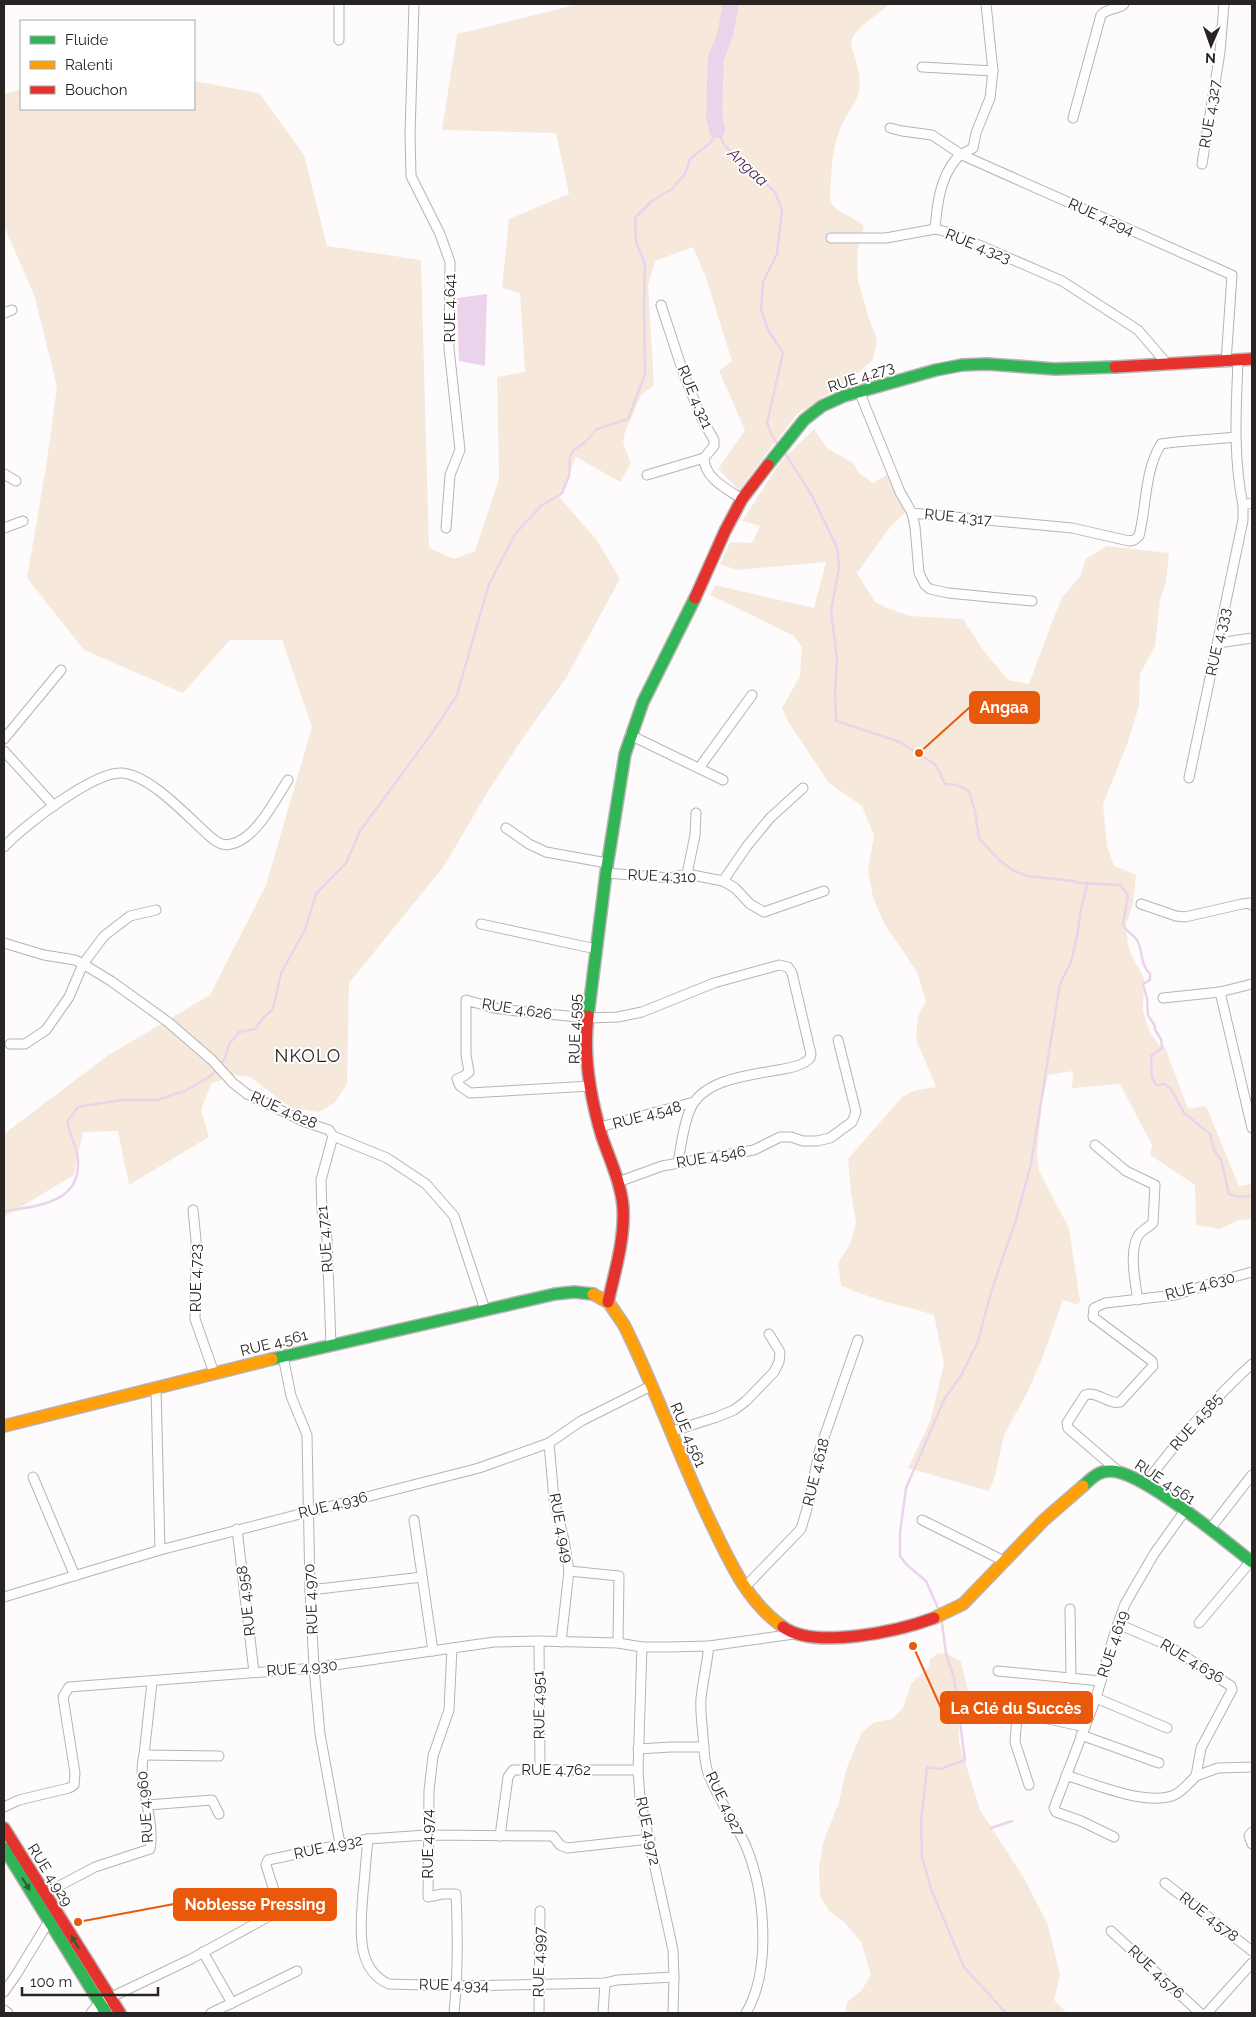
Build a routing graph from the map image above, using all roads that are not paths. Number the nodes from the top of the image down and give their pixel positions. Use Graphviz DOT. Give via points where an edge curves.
graph roads {
  1 [pos="338,4"];
  2 [pos="414,4"];
  3 [pos="986,4"];
  4 [pos="1124,4"];
  5 [pos="1224,4"];
  6 [pos="339,40"];
  7 [pos="922,67"];
  8 [pos="993,71"];
  9 [pos="1073,118"];
  10 [pos="890,128"];
  11 [pos="962,154"];
  12 [pos="1202,164"];
  13 [pos="935,229"];
  14 [pos="831,238"];
  15 [pos="661,305"];
  16 [pos="1252,359"];
  17 [pos="1238,361"];
  18 [pos="1226,362"];
  19 [pos="1168,365"];
  20 [pos="859,392"];
  21 [pos="1235,437"];
  22 [pos="704,458"];
  23 [pos="4,474"];
  24 [pos="647,475"];
  25 [pos="16,481"];
  26 [pos="742,499"];
  27 [pos="1252,503"];
  28 [pos="1243,505"];
  29 [pos="912,513"];
  30 [pos="22,521"];
  31 [pos="4,528"];
  32 [pos="446,528"];
  33 [pos="1032,601"];
  34 [pos="1252,638"];
  35 [pos="1218,643"];
  36 [pos="61,670"];
  37 [pos="752,695"];
  38 [pos="630,735"];
  39 [pos="4,739"];
  40 [pos="4,752"];
  41 [pos="625,754"];
  42 [pos="699,768"];
  43 [pos="1189,778"];
  44 [pos="288,780"];
  45 [pos="723,780"];
  46 [pos="804,788"];
  47 [pos="54,806"];
  48 [pos="696,813"];
  49 [pos="506,828"];
  50 [pos="4,847"];
  51 [pos="606,868"];
  52 [pos="688,874"];
  53 [pos="723,881"];
  54 [pos="824,891"];
  55 [pos="1141,904"];
  56 [pos="1252,905"];
  57 [pos="156,910"];
  58 [pos="482,924"];
  59 [pos="4,943"];
  60 [pos="596,949"];
  61 [pos="83,964"];
  62 [pos="788,967"];
  63 [pos="1252,984"];
  64 [pos="1220,992"];
  65 [pos="1163,998"];
  66 [pos="588,1018"];
  67 [pos="838,1040"];
  68 [pos="10,1044"];
  69 [pos="591,1086"];
  70 [pos="694,1102"];
  71 [pos="600,1127"];
  72 [pos="1252,1128"];
  73 [pos="333,1136"];
  74 [pos="1095,1145"];
  75 [pos="678,1162"];
  76 [pos="618,1182"];
  77 [pos="193,1210"];
  78 [pos="1252,1272"];
  79 [pos="1138,1300"];
  80 [pos="608,1302"];
  81 [pos="484,1310"];
  82 [pos="769,1334"];
  83 [pos="858,1340"];
  84 [pos="331,1344"];
  85 [pos="282,1356"];
  86 [pos="1252,1364"];
  87 [pos="214,1373"];
  88 [pos="650,1386"];
  89 [pos="156,1388"];
  90 [pos="4,1426"];
  91 [pos="670,1432"];
  92 [pos="550,1444"];
  93 [pos="1118,1471"];
  94 [pos="1252,1475"];
  95 [pos="33,1477"];
  96 [pos="1145,1484"];
  97 [pos="308,1511"];
  98 [pos="1184,1512"];
  99 [pos="414,1520"];
  100 [pos="922,1520"];
  101 [pos="237,1529"];
  102 [pos="1210,1529"];
  103 [pos="160,1550"];
  104 [pos="1004,1561"];
  105 [pos="1251,1562"];
  106 [pos="569,1571"];
  107 [pos="75,1576"];
  108 [pos="422,1577"];
  109 [pos="745,1587"];
  110 [pos="310,1590"];
  111 [pos="4,1597"];
  112 [pos="1070,1609"];
  113 [pos="1118,1624"];
  114 [pos="1199,1624"];
  115 [pos="794,1634"];
  116 [pos="539,1641"];
  117 [pos="561,1642"];
  118 [pos="618,1643"];
  119 [pos="709,1646"];
  120 [pos="642,1647"];
  121 [pos="452,1648"];
  122 [pos="432,1651"];
  123 [pos="314,1668"];
  124 [pos="998,1671"];
  125 [pos="254,1672"];
  126 [pos="1071,1678"];
  127 [pos="1101,1681"];
  128 [pos="152,1682"];
  129 [pos="1096,1698"];
  130 [pos="1167,1728"];
  131 [pos="1083,1731"];
  132 [pos="704,1748"];
  133 [pos="638,1749"];
  134 [pos="144,1755"];
  135 [pos="219,1756"];
  136 [pos="1159,1763"];
  137 [pos="1252,1767"];
  138 [pos="540,1769"];
  139 [pos="638,1770"];
  140 [pos="1066,1775"];
  141 [pos="1196,1776"];
  142 [pos="1029,1785"];
  143 [pos="148,1805"];
  144 [pos="4,1807"];
  145 [pos="219,1814"];
  146 [pos="4,1828"];
  147 [pos="427,1835"];
  148 [pos="500,1836"];
  149 [pos="1114,1837"];
  150 [pos="368,1839"];
  151 [pos="650,1839"];
  152 [pos="340,1844"];
  153 [pos="4,1848"];
  154 [pos="1165,1884"];
  155 [pos="44,1894"];
  156 [pos="540,1911"];
  157 [pos="48,1921"];
  158 [pos="1111,1931"];
  159 [pos="1252,1951"];
  160 [pos="203,1952"];
  161 [pos="1252,1963"];
  162 [pos="297,1971"];
  163 [pos="674,1977"];
  164 [pos="605,1983"];
  165 [pos="539,1985"];
  166 [pos="457,1986"];
  167 [pos="4,1992"];
  168 [pos="105,2001"];
  169 [pos="232,2003"];
  170 [pos="4,2010"];
  171 [pos="8,2013"];
  172 [pos="91,2013"];
  173 [pos="106,2013"];
  174 [pos="120,2013"];
  175 [pos="211,2013"];
  176 [pos="454,2013"];
  177 [pos="539,2013"];
  178 [pos="603,2013"];
  179 [pos="673,2013"];
  180 [pos="746,2013"];
  181 [pos="1200,2013"];
  182 [pos="1207,2013"];
  1 -- 6 [label="street"];
  2 -- 32 [label="street, RUE 4.641" via="411,176 450,262 449,348 460,450 450,475"];
  3 -- 8 [label="street, RUE 4.323"];
  4 -- 9 [label="street" via="1102,12"];
  5 -- 12 [label="street, RUE 4.327" via="1220,52"];
  7 -- 8 [label="street"];
  8 -- 11 [label="street, RUE 4.323" via="990,98 973,148"];
  10 -- 11 [label="street, RUE 4.294" via="932,135"];
  11 -- 13 [label="street, RUE 4.323" via="950,167 943,184"];
  11 -- 18 [label="street, RUE 4.294" via="1232,275"];
  13 -- 14 [label="street" via="886,238"];
  13 -- 19 [label="street, RUE 4.323" via="1062,281 1138,330"];
  15 -- 22 [label="street, RUE 4.321" via="684,375 714,440 714,446"];
  16 -- 17 [label="main road, RUE 4.273"];
  17 -- 18 [label="main road, RUE 4.273"];
  17 -- 21 [label="street"];
  18 -- 19 [label="main road, RUE 4.273"];
  19 -- 20 [label="main road, RUE 4.273" via="1054,368 962,365"];
  20 -- 26 [label="main road, RUE 4.273" via="822,406 804,420"];
  20 -- 29 [label="street, RUE 4.317" via="900,492"];
  21 -- 28 [label="street"];
  21 -- 29 [label="street, RUE 4.317" via="1161,444 1149,470 1141,529 1134,540 1072,528"];
  22 -- 24 [label="street"];
  22 -- 26 [label="street" via="711,477"];
  23 -- 25 [label="street"];
  26 -- 38 [label="main road, RUE 4.273" via="642,702"];
  27 -- 28 [label="street"];
  28 -- 35 [label="street, RUE 4.333" via="1243,520"];
  29 -- 33 [label="street" via="919,573 930,589"];
  30 -- 31 [label="street"];
  34 -- 35 [label="street"];
  35 -- 43 [label="street, RUE 4.333"];
  36 -- 39 [label="street"];
  37 -- 42 [label="street"];
  38 -- 41 [label="main road, RUE 4.273"];
  38 -- 42 [label="street"];
  40 -- 47 [label="street"];
  41 -- 51 [label="main road, RUE 4.595"];
  42 -- 45 [label="street"];
  44 -- 47 [label="street" via="255,828 229,845 214,840 162,794 121,773 103,777"];
  46 -- 53 [label="street" via="770,818"];
  47 -- 50 [label="street"];
  48 -- 52 [label="street"];
  49 -- 51 [label="street, RUE 4.310" via="546,852"];
  51 -- 52 [label="street, RUE 4.310" via="670,878"];
  51 -- 60 [label="main road, RUE 4.595"];
  52 -- 53 [label="street, RUE 4.310"];
  53 -- 54 [label="street, RUE 4.310" via="764,912"];
  55 -- 56 [label="street" via="1185,917 1242,904"];
  57 -- 61 [label="street" via="130,916 104,936"];
  58 -- 60 [label="street"];
  59 -- 61 [label="street, RUE 4.628"];
  60 -- 66 [label="main road, RUE 4.595"];
  61 -- 68 [label="street" via="68,997 46,1030 25,1044"];
  61 -- 73 [label="street, RUE 4.628" via="168,1022 246,1094 329,1130"];
  62 -- 66 [label="street, RUE 4.626" via="779,965 714,983 633,1014"];
  62 -- 70 [label="street, RUE 4.548" via="810,1058 797,1066 731,1079"];
  63 -- 64 [label="street"];
  64 -- 65 [label="street"];
  64 -- 72 [label="street"];
  66 -- 69 [label="main road, RUE 4.595"];
  66 -- 69 [label="street, RUE 4.626" via="494,1008 466,1000 469,1072 457,1079 460,1086 470,1093"];
  67 -- 75 [label="street, RUE 4.546" via="855,1106 852,1122 830,1138 817,1141 780,1137 754,1150"];
  69 -- 71 [label="main road, RUE 4.595"];
  70 -- 71 [label="street, RUE 4.548"];
  70 -- 75 [label="street" via="689,1111"];
  71 -- 76 [label="main road, RUE 4.595"];
  73 -- 81 [label="street, RUE 4.628" via="388,1158 432,1190 454,1216"];
  73 -- 84 [label="street, RUE 4.721" via="321,1180"];
  74 -- 79 [label="street" via="1126,1171 1155,1185 1153,1223 1138,1235 1134,1252"];
  75 -- 76 [label="street, RUE 4.546"];
  76 -- 80 [label="main road, RUE 4.595" via="623,1226"];
  77 -- 87 [label="street, RUE 4.723" via="195,1319"];
  78 -- 79 [label="street, RUE 4.630" via="1175,1295"];
  79 -- 93 [label="street, RUE 4.630" via="1097,1305 1093,1317 1152,1361 1153,1366 1120,1402 1114,1403 1092,1393 1085,1395 1067,1423 1068,1428"];
  80 -- 81 [label="main road, RUE 4.561" via="590,1294 559,1292"];
  80 -- 88 [label="main road, RUE 4.561"];
  81 -- 84 [label="main road, RUE 4.561"];
  82 -- 91 [label="street" via="780,1352 780,1362 746,1401 717,1417"];
  83 -- 109 [label="street, RUE 4.618" via="818,1452 801,1529"];
  84 -- 85 [label="main road, RUE 4.561"];
  85 -- 87 [label="main road, RUE 4.561"];
  85 -- 97 [label="street, RUE 4.970" via="307,1436"];
  86 -- 96 [label="street, RUE 4.585" via="1180,1438"];
  87 -- 89 [label="main road, RUE 4.561"];
  88 -- 91 [label="main road, RUE 4.561"];
  88 -- 92 [label="street, RUE 4.936" via="581,1421"];
  89 -- 90 [label="main road, RUE 4.561"];
  89 -- 103 [label="street"];
  91 -- 109 [label="main road, RUE 4.561" via="703,1508"];
  92 -- 97 [label="street, RUE 4.936" via="478,1468"];
  92 -- 106 [label="street, RUE 4.949" via="554,1500"];
  93 -- 96 [label="main road, RUE 4.561"];
  93 -- 104 [label="main road, RUE 4.561" via="1096,1474"];
  94 -- 102 [label="street"];
  95 -- 107 [label="street"];
  96 -- 98 [label="main road, RUE 4.561"];
  97 -- 101 [label="street, RUE 4.936"];
  97 -- 110 [label="street, RUE 4.970"];
  98 -- 102 [label="main road, RUE 4.561"];
  98 -- 113 [label="street, RUE 4.619" via="1154,1554"];
  99 -- 108 [label="street"];
  100 -- 104 [label="street"];
  101 -- 103 [label="street, RUE 4.936"];
  101 -- 125 [label="street, RUE 4.958"];
  102 -- 105 [label="main road, RUE 4.561"];
  103 -- 107 [label="street, RUE 4.936"];
  104 -- 115 [label="main road, RUE 4.561" via="963,1604 924,1622 852,1636"];
  105 -- 114 [label="street"];
  106 -- 117 [label="street, RUE 4.949"];
  106 -- 118 [label="street" via="620,1576"];
  107 -- 111 [label="street, RUE 4.936"];
  108 -- 110 [label="street"];
  108 -- 122 [label="street"];
  109 -- 115 [label="main road, RUE 4.561" via="776,1621"];
  110 -- 123 [label="street, RUE 4.970"];
  112 -- 126 [label="street"];
  113 -- 127 [label="street, RUE 4.619"];
  113 -- 141 [label="street, RUE 4.636" via="1167,1644 1232,1686 1201,1748"];
  115 -- 119 [label="street"];
  116 -- 117 [label="street, RUE 4.930"];
  116 -- 121 [label="street, RUE 4.930" via="494,1642"];
  116 -- 138 [label="street, RUE 4.951"];
  117 -- 118 [label="street, RUE 4.930"];
  118 -- 120 [label="street, RUE 4.930"];
  119 -- 120 [label="street, RUE 4.930"];
  119 -- 132 [label="street, RUE 4.927" via="701,1698"];
  120 -- 133 [label="street, RUE 4.972"];
  121 -- 122 [label="street, RUE 4.930"];
  121 -- 147 [label="street, RUE 4.974" via="449,1710 433,1756"];
  122 -- 123 [label="street, RUE 4.930"];
  123 -- 125 [label="street, RUE 4.930"];
  123 -- 152 [label="street, RUE 4.970" via="320,1734"];
  124 -- 126 [label="street"];
  125 -- 128 [label="street, RUE 4.930"];
  126 -- 127 [label="street"];
  127 -- 129 [label="street, RUE 4.619"];
  128 -- 134 [label="street, RUE 4.960"];
  128 -- 144 [label="street, RUE 4.930" via="69,1687 63,1697 74,1785"];
  129 -- 130 [label="street"];
  129 -- 131 [label="street, RUE 4.619"];
  131 -- 136 [label="street"];
  131 -- 140 [label="street, RUE 4.619"];
  131 -- 142 [label="street" via="1039,1717 1017,1716 1015,1742"];
  132 -- 133 [label="street"];
  132 -- 180 [label="street, RUE 4.927" via="708,1773 756,1872 761,1902 761,1960 758,1981"];
  133 -- 139 [label="street, RUE 4.972"];
  134 -- 135 [label="street"];
  134 -- 143 [label="street, RUE 4.960" via="141,1763"];
  137 -- 141 [label="street" via="1218,1768"];
  138 -- 139 [label="street, RUE 4.762"];
  138 -- 148 [label="street, RUE 4.762" via="510,1772"];
  139 -- 151 [label="street, RUE 4.972" via="640,1799"];
  140 -- 141 [label="street" via="1124,1794 1150,1798 1173,1796"];
  140 -- 149 [label="street, RUE 4.619" via="1054,1810"];
  143 -- 145 [label="street" via="212,1800"];
  143 -- 155 [label="street, RUE 4.960" via="150,1849 95,1867"];
  146 -- 155 [label="main road, RUE 4.929"];
  147 -- 148 [label="street, RUE 4.932"];
  147 -- 150 [label="street, RUE 4.932"];
  147 -- 166 [label="street, RUE 4.974" via="428,1897 456,1894"];
  148 -- 151 [label="street, RUE 4.932" via="553,1836 567,1848"];
  150 -- 152 [label="street, RUE 4.932"];
  150 -- 166 [label="street, RUE 4.934" via="360,1935 368,1964 389,1984"];
  151 -- 163 [label="street, RUE 4.972" via="673,1950"];
  152 -- 160 [label="street, RUE 4.932" via="268,1860 266,1865 278,1910"];
  153 -- 157 [label="main road, RUE 4.929, one-way"];
  154 -- 159 [label="street, RUE 4.578"];
  168 -- 155 [label="main road, RUE 4.929, one-way"];
  156 -- 165 [label="street, RUE 4.997"];
  157 -- 167 [label="street"];
  157 -- 168 [label="main road, RUE 4.929"];
  158 -- 181 [label="street, RUE 4.576"];
  160 -- 168 [label="street, RUE 4.932"];
  160 -- 169 [label="street"];
  161 -- 182 [label="street"];
  162 -- 169 [label="street"];
  163 -- 164 [label="street, RUE 4.934"];
  163 -- 179 [label="street, RUE 4.972"];
  164 -- 165 [label="street, RUE 4.934"];
  164 -- 178 [label="street"];
  165 -- 166 [label="street, RUE 4.934"];
  165 -- 177 [label="street, RUE 4.997"];
  166 -- 176 [label="street, RUE 4.974"];
  168 -- 172 [label="street, RUE 4.932"];
  168 -- 173 [label="main road, RUE 4.929"];
  168 -- 174 [label="main road, RUE 4.929"];
  169 -- 175 [label="street"];
  170 -- 171 [label="street"];
}
